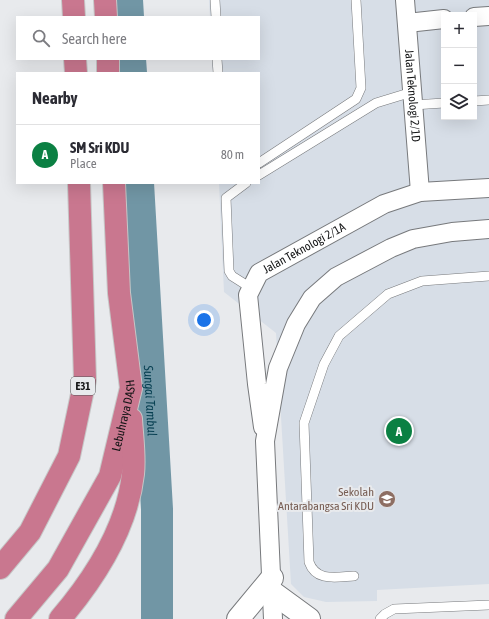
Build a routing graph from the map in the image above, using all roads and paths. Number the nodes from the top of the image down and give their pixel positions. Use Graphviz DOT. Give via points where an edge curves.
graph roads {
  1 [pos="73,0"];
  2 [pos="105,0"];
  3 [pos="215,0"];
  4 [pos="356,0"];
  5 [pos="405,0"];
  6 [pos="74,16"];
  7 [pos="106,16"];
  8 [pos="216,16"];
  9 [pos="489,16"];
  10 [pos="477,17"];
  11 [pos="441,19"];
  12 [pos="407,22"];
  13 [pos="75,60"];
  14 [pos="108,60"];
  15 [pos="217,60"];
  16 [pos="76,72"];
  17 [pos="108,72"];
  18 [pos="218,72"];
  19 [pos="413,98"];
  20 [pos="489,100"];
  21 [pos="477,101"];
  22 [pos="441,103"];
  23 [pos="260,162"];
  24 [pos="260,174"];
  25 [pos="79,184"];
  26 [pos="114,184"];
  27 [pos="245,184"];
  28 [pos="489,188"];
  29 [pos="420,192"];
  30 [pos="489,229"];
  31 [pos="489,276"];
  32 [pos="251,288"];
  33 [pos="130,388"];
  34 [pos="265,441"];
  35 [pos="0,568"];
  36 [pos="354,576"];
  37 [pos="272,585"];
  38 [pos="489,605"];
  39 [pos="16,619"];
  40 [pos="60,619"];
  41 [pos="238,619"];
  42 [pos="273,619"];
  43 [pos="309,619"];
  44 [pos="380,619"];
  1 -- 6 [label="highway"];
  2 -- 7 [label="highway"];
  3 -- 8 [label="lane"];
  4 -- 23 [label="lane" via="361,88 356,99"];
  5 -- 12 [label="street, Jalan Teknologi 2/1D"];
  9 -- 10 [label="street"];
  11 -- 12 [label="street"];
  12 -- 19 [label="street, Jalan Teknologi 2/1D"];
  13 -- 16 [label="highway"];
  14 -- 17 [label="highway"];
  15 -- 18 [label="lane"];
  19 -- 22 [label="lane"];
  19 -- 24 [label="lane" via="376,103"];
  19 -- 29 [label="street, Jalan Teknologi 2/1D"];
  20 -- 21 [label="lane"];
  25 -- 35 [label="highway, E31" via="85,380 69,456 30,532"];
  26 -- 33 [label="highway, Lebuhraya DASH" via="119,294"];
  27 -- 32 [label="lane" via="226,198 229,271 232,276"];
  28 -- 29 [label="street, Jalan Teknologi 2/1A"];
  29 -- 32 [label="street, Jalan Teknologi 2/1A" via="384,204 260,273"];
  30 -- 34 [label="street" via="413,239 336,277 312,298 296,324 278,368"];
  31 -- 36 [label="lane" via="422,281 388,294 339,336 324,364 304,423 309,562 320,576"];
  32 -- 34 [label="street, Jalan Teknologi 2/1A" via="248,295 254,361"];
  33 -- 39 [label="highway, Lebuhraya DASH" via="110,476 58,569"];
  33 -- 40 [label="highway" via="133,474 123,517 103,561"];
  34 -- 37 [label="street"];
  37 -- 41 [label="street"];
  37 -- 42 [label="street"];
  37 -- 43 [label="street"];
  38 -- 44 [label="lane" via="394,609"];
}
